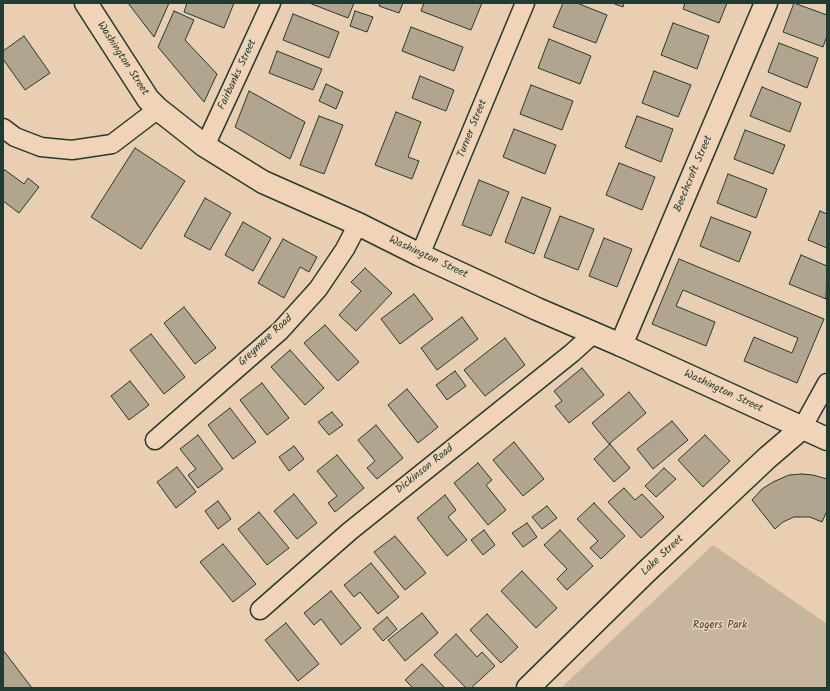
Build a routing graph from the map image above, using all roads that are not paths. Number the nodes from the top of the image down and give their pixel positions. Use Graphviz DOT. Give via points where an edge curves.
graph roads {
  1 [pos="86,3"];
  2 [pos="271,3"];
  3 [pos="525,3"];
  4 [pos="766,3"];
  5 [pos="158,109"];
  6 [pos="3,128"];
  7 [pos="205,146"];
  8 [pos="358,224"];
  9 [pos="420,255"];
  10 [pos="593,334"];
  11 [pos="621,345"];
  12 [pos="827,383"];
  13 [pos="802,428"];
  14 [pos="827,439"];
  15 [pos="154,440"];
  16 [pos="260,610"];
  17 [pos="528,688"];
  1 -- 5 [label="main road, Washington Street" via="148,99"];
  2 -- 7 [label="street, Fairbanks Street"];
  3 -- 9 [label="street, Turner Street"];
  4 -- 11 [label="main road, Beechcroft Street"];
  5 -- 6 [label="street" via="112,144 72,150 41,147 15,137"];
  5 -- 7 [label="main road, Washington Street"];
  7 -- 8 [label="main road, Washington Street" via="263,182"];
  8 -- 9 [label="main road, Washington Street"];
  8 -- 15 [label="street, Greymere Road" via="345,249 318,289 280,331"];
  9 -- 10 [label="main road, Washington Street"];
  10 -- 11 [label="main road, Washington Street"];
  10 -- 16 [label="street, Dickinson Road" via="350,530"];
  11 -- 13 [label="main road, Washington Street"];
  12 -- 13 [label="street"];
  13 -- 14 [label="main road, Washington Street"];
  13 -- 17 [label="main road, Lake Street" via="645,572"];
}
